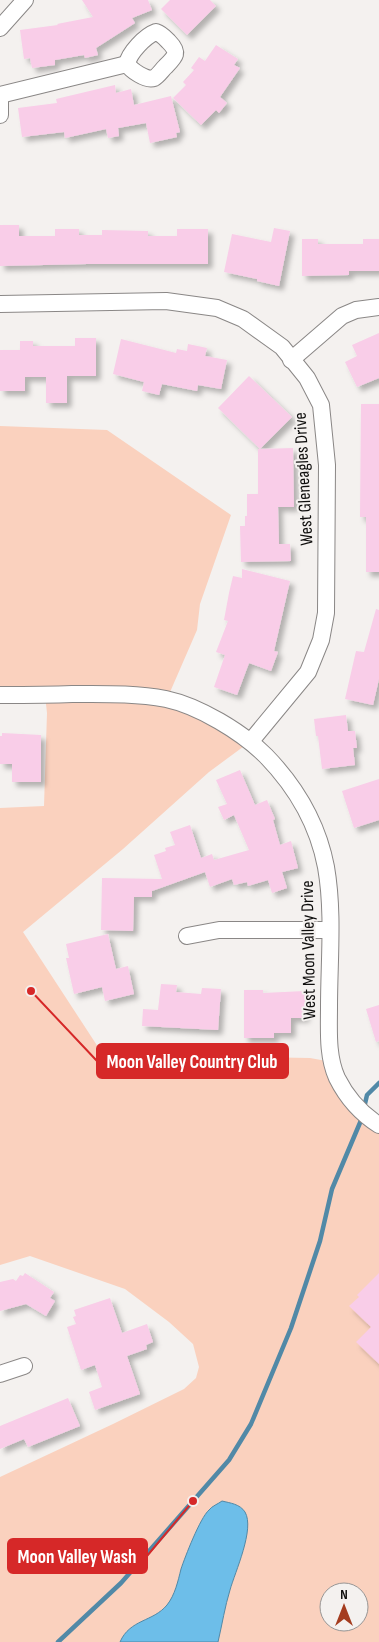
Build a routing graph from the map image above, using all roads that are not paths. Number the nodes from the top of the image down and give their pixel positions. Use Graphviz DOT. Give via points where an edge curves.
graph roads {
  1 [pos="24,0"];
  2 [pos="0,28"];
  3 [pos="127,64"];
  4 [pos="0,95"];
  5 [pos="0,116"];
  6 [pos="0,304"];
  7 [pos="379,307"];
  8 [pos="291,360"];
  9 [pos="0,695"];
  10 [pos="251,741"];
  11 [pos="330,930"];
  12 [pos="186,936"];
  13 [pos="379,1125"];
  14 [pos="24,1366"];
  15 [pos="0,1374"];
  1 -- 2 [label="street"];
  3 -- 4 [label="street"];
  4 -- 5 [label="street"];
  6 -- 8 [label="street, West Gleneagles Drive" via="166,301 217,308 243,319 282,347"];
  7 -- 8 [label="street" via="356,310 342,316"];
  8 -- 10 [label="street, West Gleneagles Drive" via="307,378 321,404 327,465 326,613 321,640 308,672"];
  9 -- 10 [label="street, West Moon Valley Drive" via="110,694 167,699 214,718"];
  10 -- 11 [label="street, West Moon Valley Drive" via="281,772 312,824 326,867"];
  11 -- 12 [label="street" via="219,930"];
  11 -- 13 [label="street, West Moon Valley Drive" via="332,1062 337,1078 355,1106"];
  14 -- 15 [label="street"];
}
